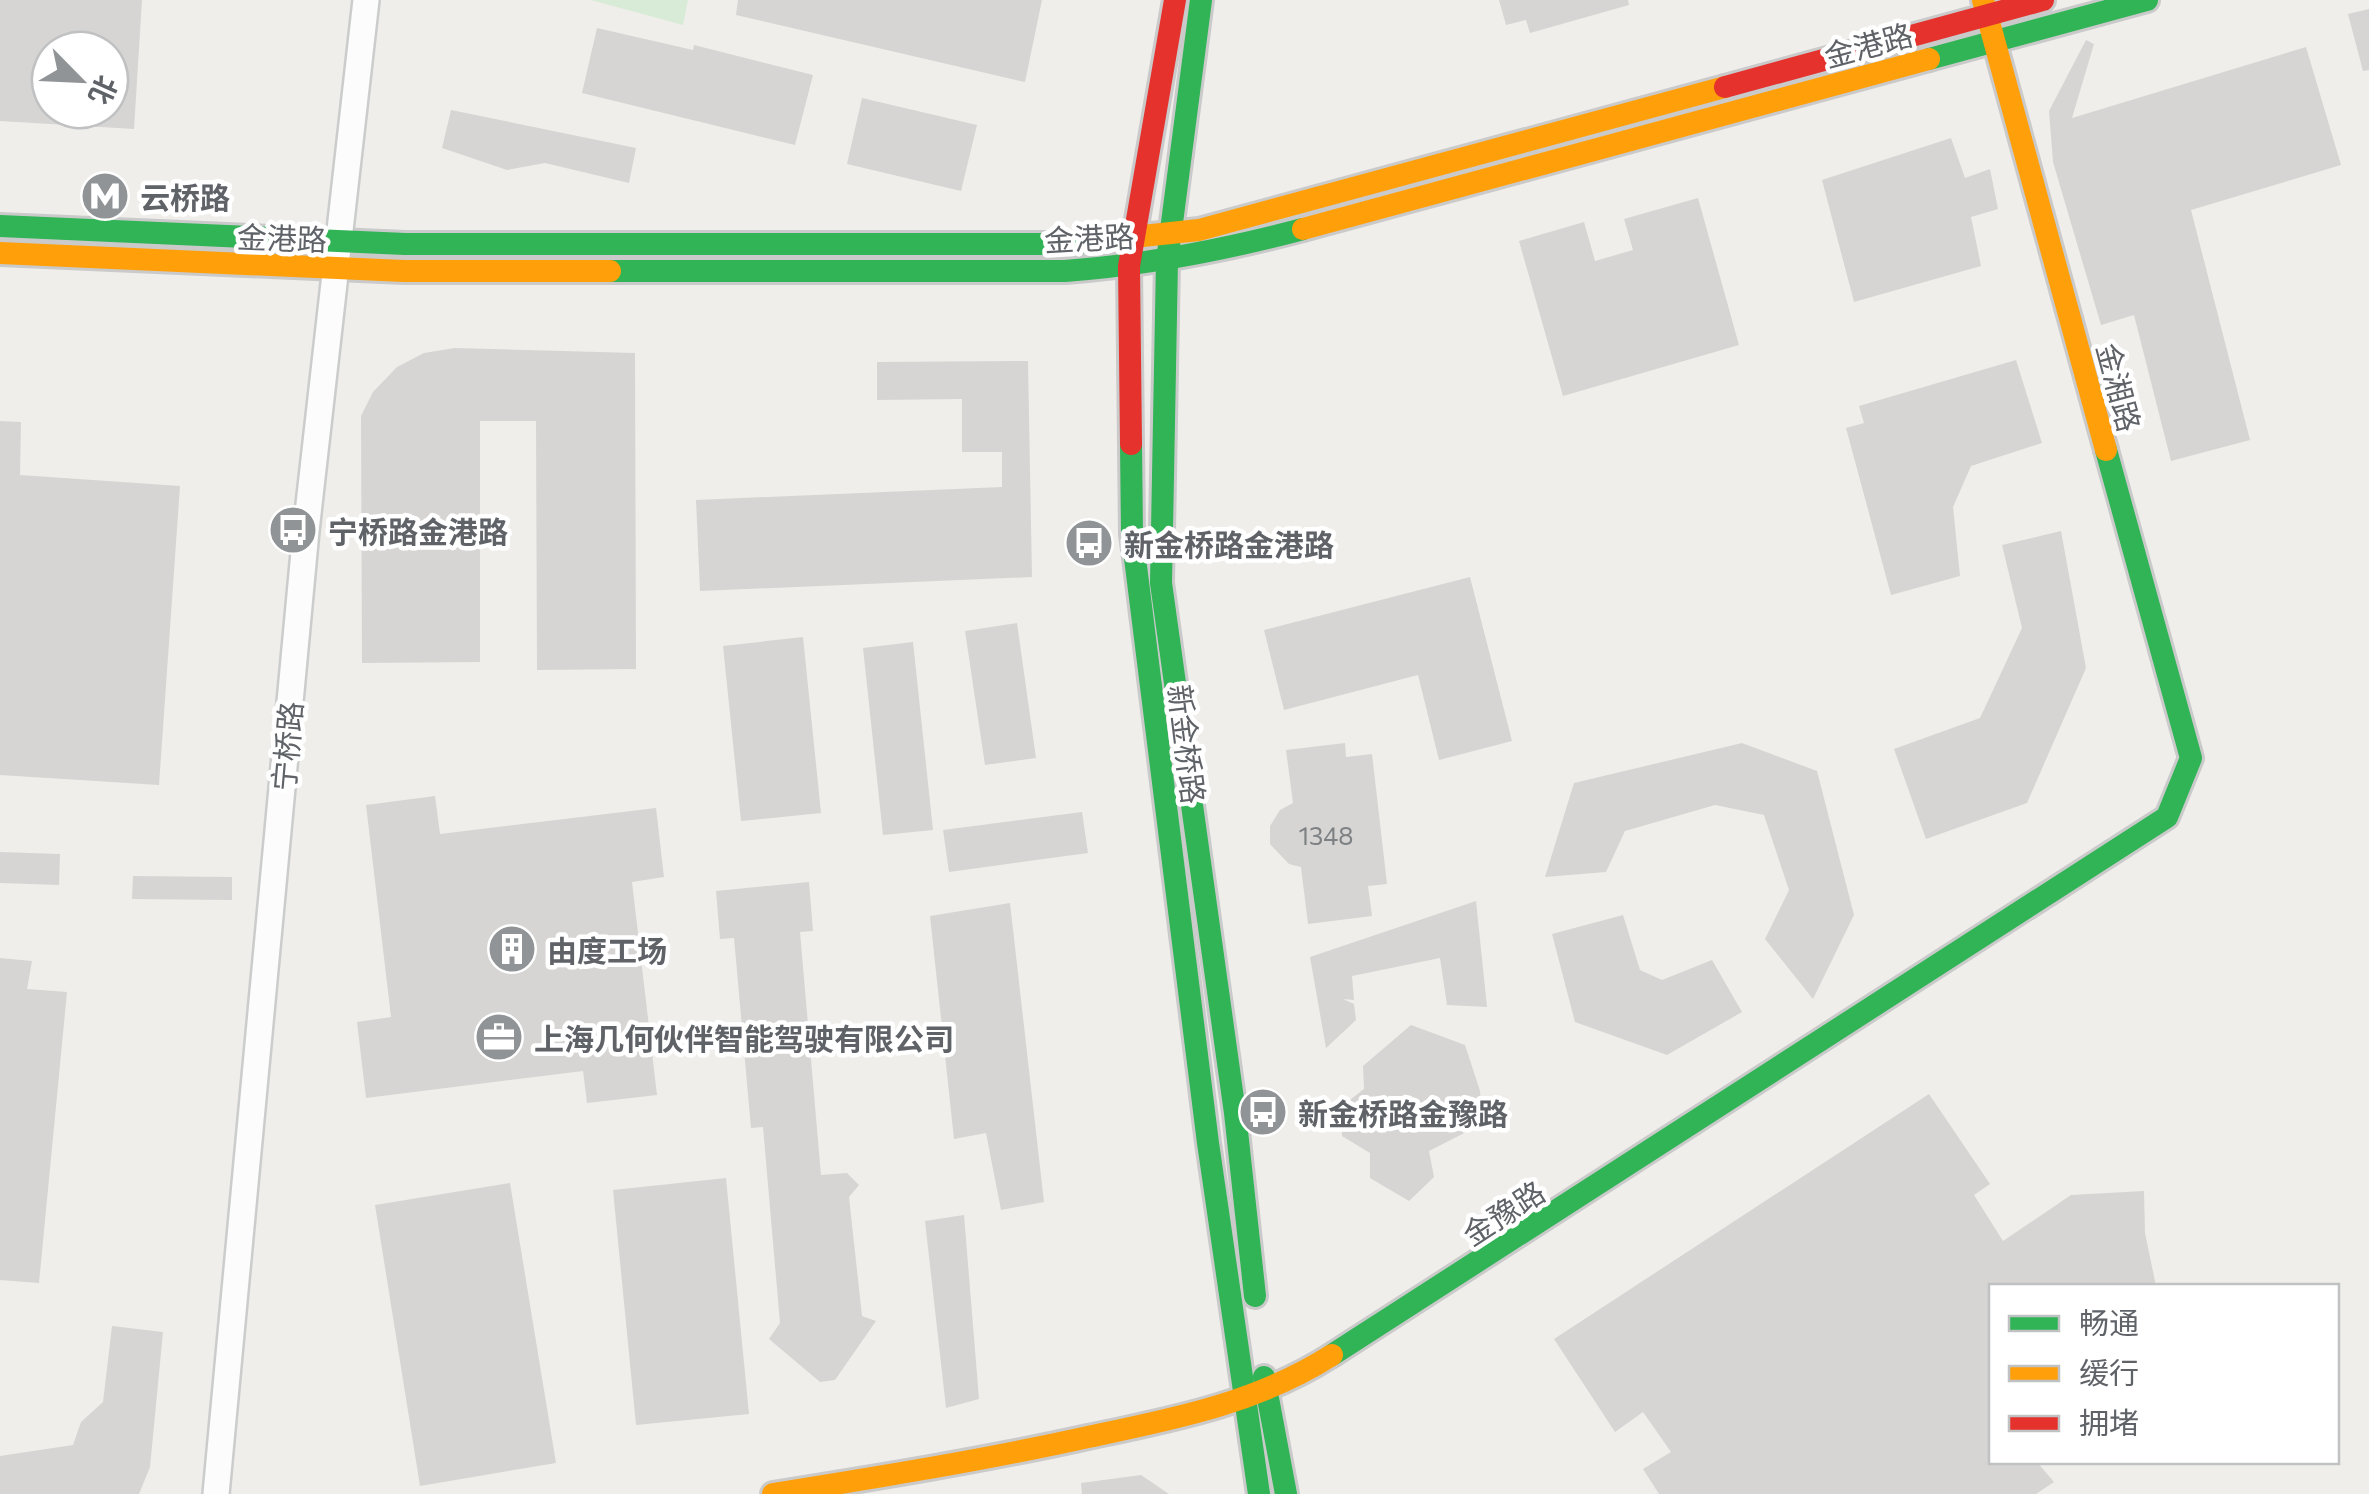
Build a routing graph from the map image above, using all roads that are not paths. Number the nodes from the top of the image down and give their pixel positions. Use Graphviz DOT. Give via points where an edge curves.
graph roads {
  1 [pos="366,0"];
  2 [pos="1175,0"];
  3 [pos="1202,0"];
  4 [pos="2043,0"];
  5 [pos="2147,0"];
  6 [pos="1985,8"];
  7 [pos="1994,41"];
  8 [pos="0,226"];
  9 [pos="1170,234"];
  10 [pos="1132,240"];
  11 [pos="0,253"];
  12 [pos="338,256"];
  13 [pos="1167,261"];
  14 [pos="1129,266"];
  15 [pos="2181,791"];
  16 [pos="1266,1392"];
  17 [pos="1244,1402"];
  18 [pos="216,1494"];
  19 [pos="773,1494"];
  20 [pos="1259,1494"];
  21 [pos="1286,1494"];
  1 -- 12 [label="street, 宁桥路"];
  2 -- 10 [label="street, 新金桥路"];
  3 -- 9 [label="street, 新金桥路"];
  4 -- 6 [label="street, 金港路"];
  5 -- 7 [label="street, 金港路"];
  6 -- 7 [label="street, 金湘路"];
  6 -- 9 [label="street, 金港路"];
  7 -- 13 [label="street, 金港路"];
  7 -- 15 [label="street, 金湘路" via="2191,758"];
  8 -- 12 [label="street, 金港路"];
  9 -- 10 [label="street, 金港路"];
  9 -- 13 [label="street, 新金桥路"];
  10 -- 12 [label="street, 金港路"];
  10 -- 14 [label="street, 新金桥路"];
  11 -- 12 [label="street, 金港路"];
  12 -- 14 [label="street, 金港路" via="1065,271"];
  12 -- 18 [label="street, 宁桥路"];
  13 -- 14 [label="street, 金港路"];
  13 -- 16 [label="street, 新金桥路" via="1161,583 1235,1113"];
  14 -- 17 [label="street, 新金桥路" via="1132,534"];
  15 -- 16 [label="street, 金豫路" via="2167,818 1339,1354"];
  16 -- 17 [label="street, 金豫路"];
  16 -- 21 [label="street, 新金桥路"];
  17 -- 19 [label="street, 金豫路" via="986,1460"];
  17 -- 20 [label="street, 新金桥路"];
}
